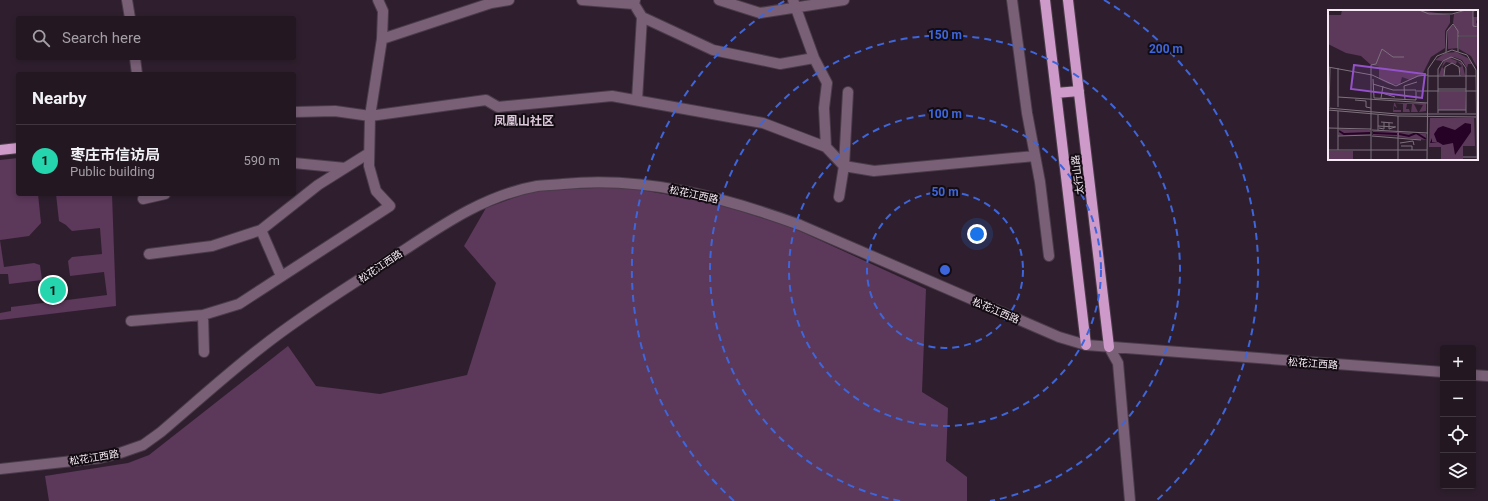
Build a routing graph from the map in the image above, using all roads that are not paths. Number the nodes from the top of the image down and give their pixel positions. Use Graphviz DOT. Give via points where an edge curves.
graph roads {
  1 [pos="127,0"];
  2 [pos="378,0"];
  3 [pos="509,0"];
  4 [pos="582,0"];
  5 [pos="719,0"];
  6 [pos="844,0"];
  7 [pos="1012,0"];
  8 [pos="1045,0"];
  9 [pos="1068,0"];
  10 [pos="634,2"];
  11 [pos="795,4"];
  12 [pos="130,16"];
  13 [pos="642,17"];
  14 [pos="382,39"];
  15 [pos="814,58"];
  16 [pos="135,60"];
  17 [pos="137,72"];
  18 [pos="1079,91"];
  19 [pos="848,92"];
  20 [pos="1056,93"];
  21 [pos="637,100"];
  22 [pos="296,112"];
  23 [pos="370,116"];
  24 [pos="826,147"];
  25 [pos="16,148"];
  26 [pos="0,150"];
  27 [pos="369,153"];
  28 [pos="1035,156"];
  29 [pos="296,163"];
  30 [pos="844,166"];
  31 [pos="345,168"];
  32 [pos="156,196"];
  33 [pos="839,197"];
  34 [pos="143,199"];
  35 [pos="261,230"];
  36 [pos="149,254"];
  37 [pos="1049,256"];
  38 [pos="281,276"];
  39 [pos="203,315"];
  40 [pos="131,321"];
  41 [pos="1086,345"];
  42 [pos="1109,347"];
  43 [pos="204,352"];
  44 [pos="1440,372"];
  45 [pos="1476,375"];
  46 [pos="1488,376"];
  47 [pos="0,469"];
  48 [pos="1130,501"];
  1 -- 12 [label="street"];
  2 -- 14 [label="street" via="383,11"];
  3 -- 14 [label="street" via="491,3"];
  4 -- 10 [label="street"];
  5 -- 11 [label="street" via="760,13"];
  6 -- 11 [label="street"];
  7 -- 28 [label="street"];
  8 -- 20 [label="main road, 太行山路"];
  9 -- 18 [label="main road, 太行山路"];
  10 -- 13 [label="street"];
  11 -- 15 [label="street"];
  13 -- 15 [label="street" via="713,50 780,64"];
  13 -- 21 [label="street"];
  14 -- 23 [label="street"];
  15 -- 24 [label="street" via="827,83 824,108"];
  16 -- 17 [label="street"];
  18 -- 20 [label="main road"];
  18 -- 42 [label="main road, 太行山路"];
  19 -- 30 [label="street"];
  20 -- 41 [label="main road, 太行山路"];
  21 -- 23 [label="street" via="612,96 498,107 486,100"];
  21 -- 24 [label="street" via="763,123"];
  22 -- 23 [label="street" via="335,110"];
  23 -- 27 [label="street"];
  24 -- 30 [label="street"];
  25 -- 26 [label="main road"];
  27 -- 31 [label="street"];
  27 -- 38 [label="street" via="369,166 376,191 390,206"];
  28 -- 30 [label="street" via="874,171"];
  28 -- 37 [label="street"];
  29 -- 31 [label="street"];
  30 -- 33 [label="street"];
  31 -- 35 [label="street" via="318,184"];
  32 -- 34 [label="street"];
  35 -- 36 [label="street" via="212,246"];
  35 -- 38 [label="street"];
  38 -- 39 [label="street" via="239,304"];
  39 -- 40 [label="street"];
  39 -- 43 [label="street"];
  41 -- 42 [label="street, 松花江西路"];
  41 -- 47 [label="street, 松花江西路" via="1044,331 800,225 719,198 646,184 612,182 537,186 471,208 443,225 264,345 143,445 100,458"];
  42 -- 44 [label="street, 松花江西路"];
  42 -- 48 [label="street" via="1118,363"];
  45 -- 46 [label="street"];
}
